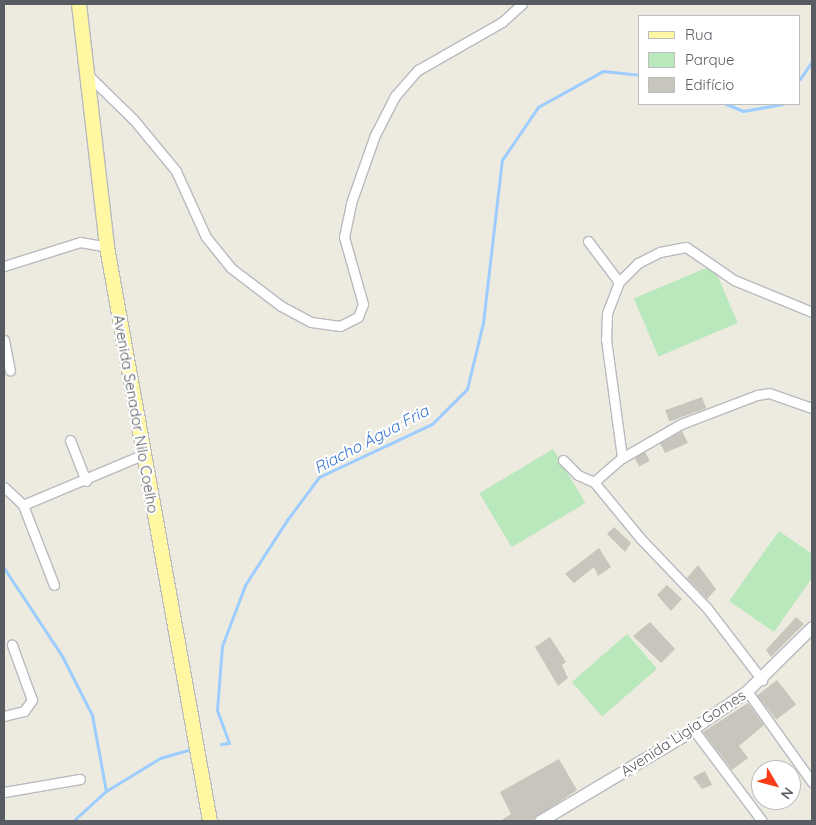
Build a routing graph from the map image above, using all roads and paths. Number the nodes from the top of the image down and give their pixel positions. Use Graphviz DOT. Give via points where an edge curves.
graph roads {
  1 [pos="79,4"];
  2 [pos="522,4"];
  3 [pos="88,76"];
  4 [pos="588,240"];
  5 [pos="106,246"];
  6 [pos="4,266"];
  7 [pos="619,282"];
  8 [pos="812,312"];
  9 [pos="4,340"];
  10 [pos="10,370"];
  11 [pos="812,408"];
  12 [pos="70,440"];
  13 [pos="142,455"];
  14 [pos="622,458"];
  15 [pos="563,460"];
  16 [pos="86,481"];
  17 [pos="594,482"];
  18 [pos="4,487"];
  19 [pos="23,505"];
  20 [pos="54,585"];
  21 [pos="812,627"];
  22 [pos="12,645"];
  23 [pos="762,680"];
  24 [pos="747,692"];
  25 [pos="4,716"];
  26 [pos="693,729"];
  27 [pos="80,779"];
  28 [pos="812,782"];
  29 [pos="4,792"];
  30 [pos="210,821"];
  31 [pos="540,821"];
  32 [pos="762,821"];
  1 -- 3 [label="main road, Avenida Senador Nilo Coelho"];
  2 -- 3 [label="street" via="502,22 418,70 395,96 375,135 351,203 344,237 362,304 358,318 340,326 311,322 281,306 231,268 206,237 176,171 134,120"];
  3 -- 5 [label="main road, Avenida Senador Nilo Coelho"];
  4 -- 7 [label="street"];
  5 -- 6 [label="street" via="80,242"];
  5 -- 13 [label="main road, Avenida Senador Nilo Coelho"];
  7 -- 8 [label="street" via="646,259 676,246 686,247 724,275"];
  7 -- 14 [label="street" via="607,313 606,339"];
  9 -- 10 [label="street"];
  11 -- 14 [label="street" via="769,393 757,395 681,424"];
  12 -- 16 [label="street"];
  13 -- 16 [label="street"];
  13 -- 30 [label="main road, Avenida Senador Nilo Coelho"];
  14 -- 17 [label="street"];
  15 -- 17 [label="street" via="578,475"];
  16 -- 19 [label="street"];
  17 -- 23 [label="street" via="641,539 707,608"];
  18 -- 19 [label="street"];
  19 -- 20 [label="street"];
  21 -- 23 [label="street, Avenida Ligia Gomes"];
  22 -- 25 [label="street" via="32,700 24,711"];
  23 -- 24 [label="street, Avenida Ligia Gomes"];
  24 -- 26 [label="street, Avenida Ligia Gomes"];
  24 -- 28 [label="street"];
  26 -- 31 [label="street, Avenida Ligia Gomes"];
  26 -- 32 [label="street"];
  27 -- 29 [label="street"];
}
